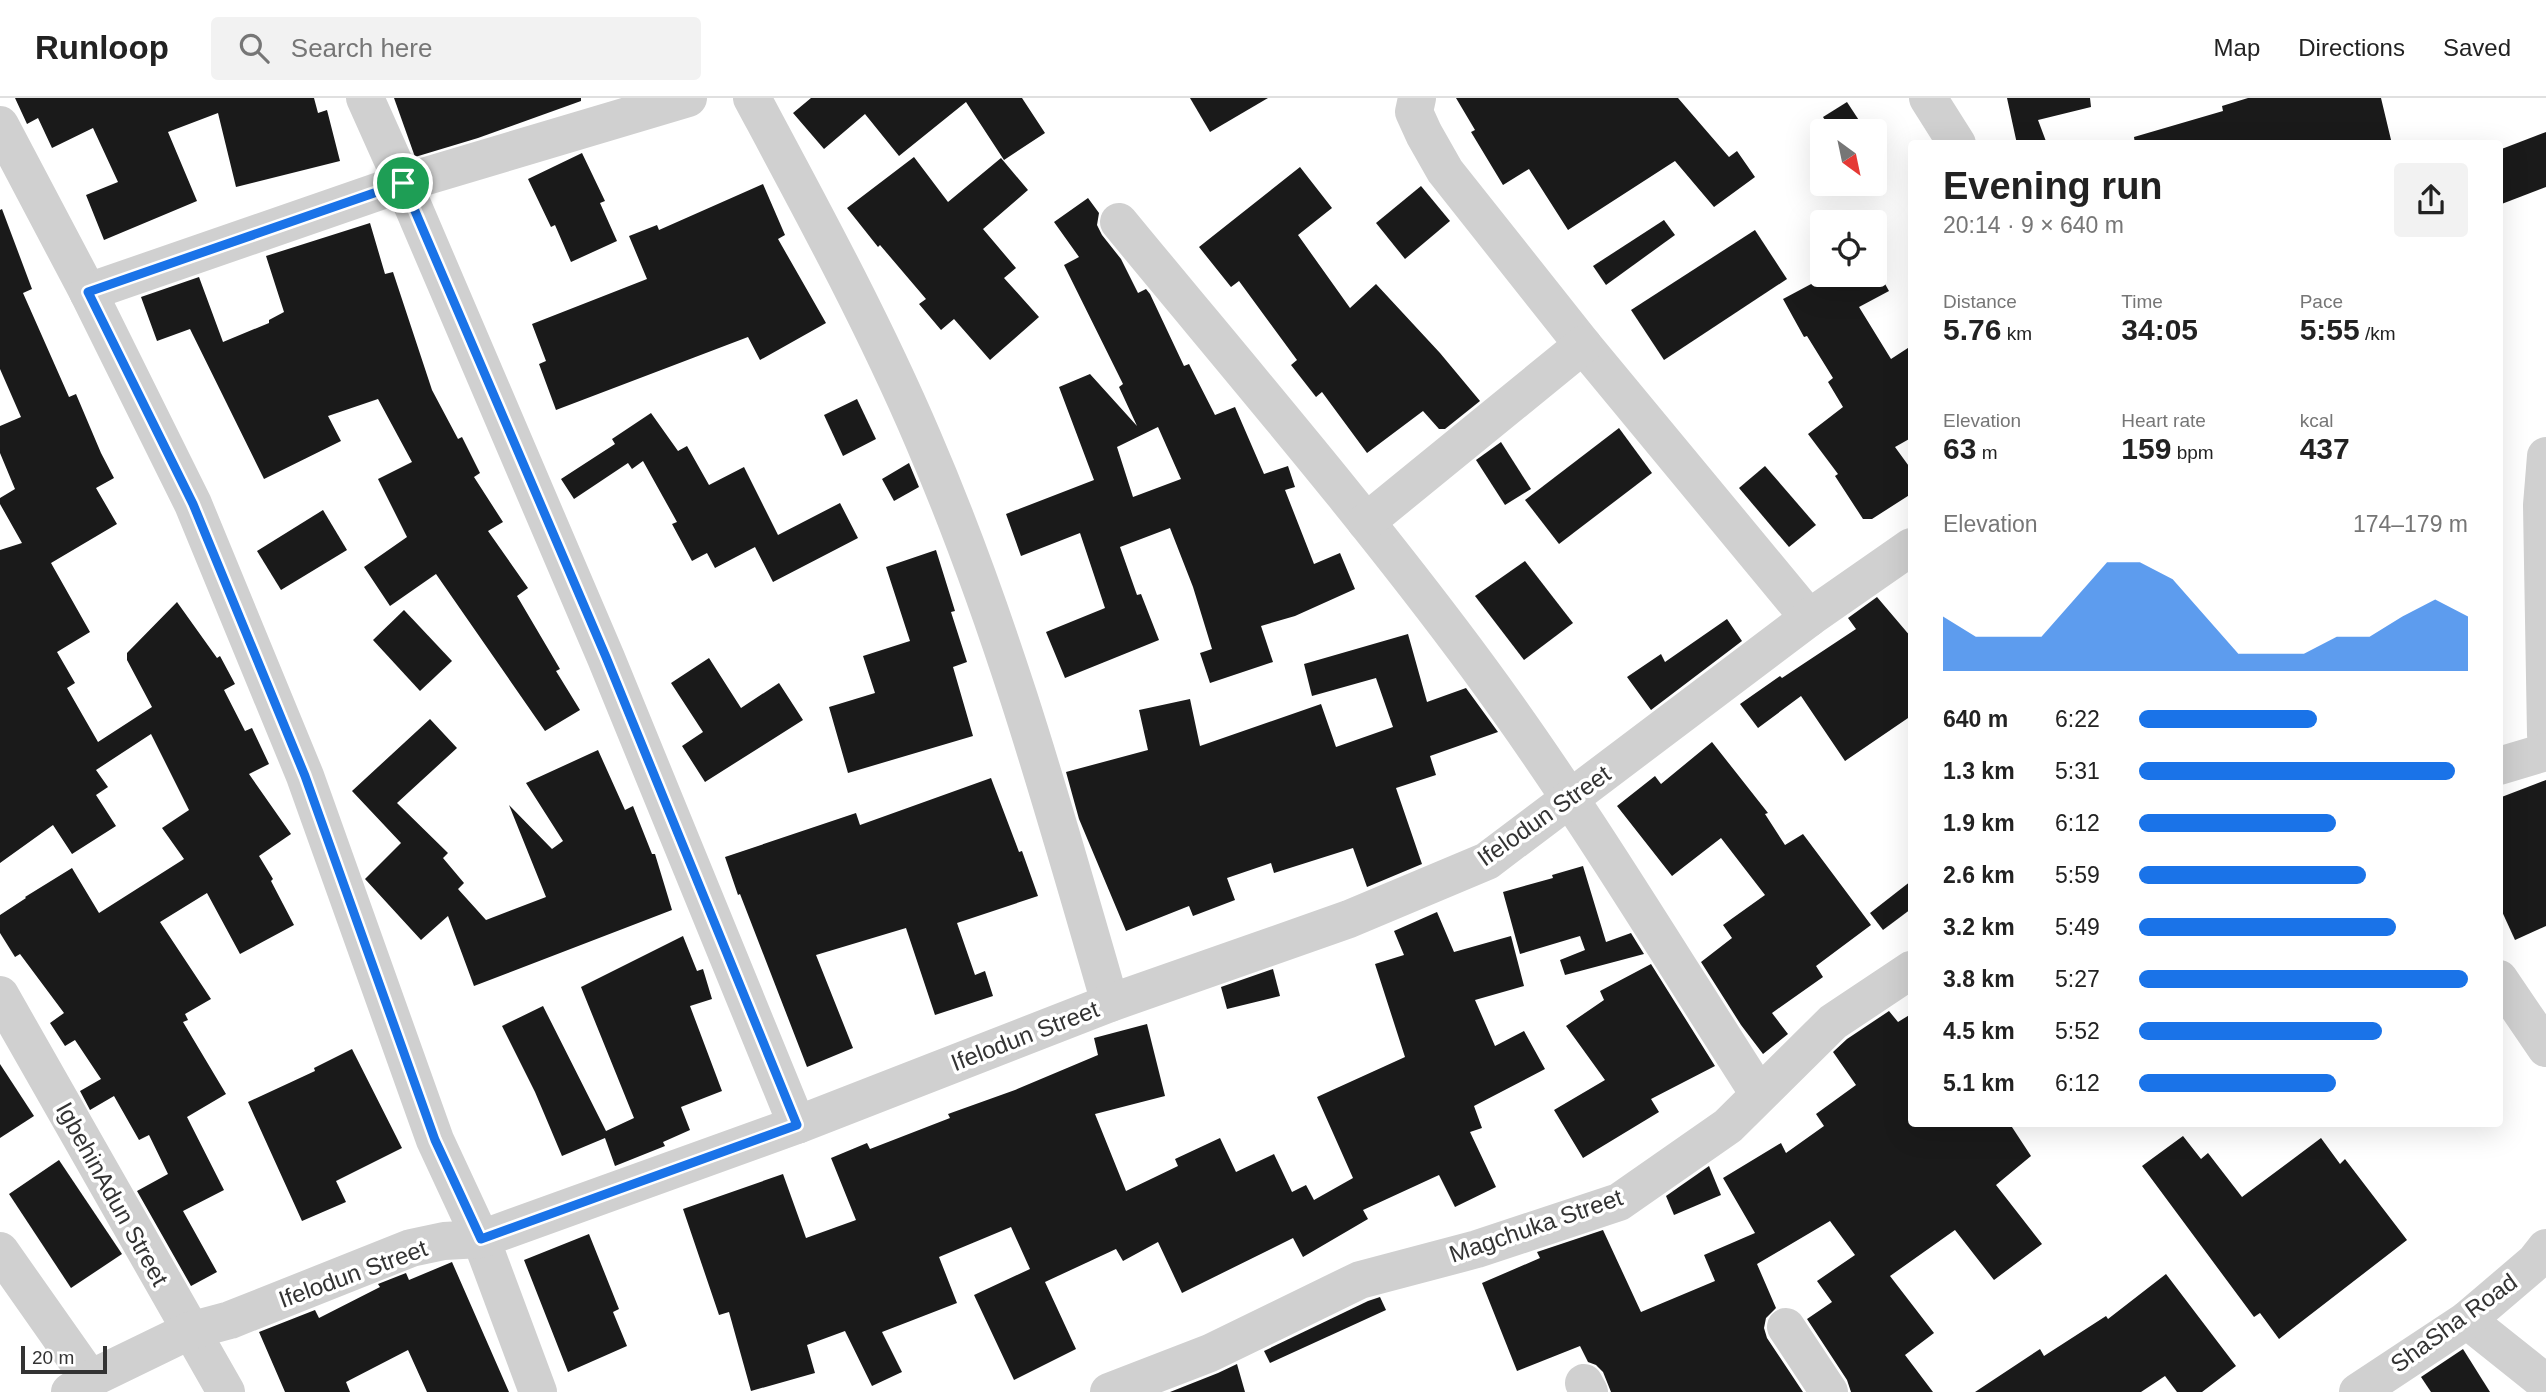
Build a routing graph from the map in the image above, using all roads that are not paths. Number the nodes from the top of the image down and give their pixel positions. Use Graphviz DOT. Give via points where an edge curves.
graph roads {
  1 [pos="365,98"];
  2 [pos="688,98"];
  3 [pos="752,98"];
  4 [pos="1417,98"];
  5 [pos="1927,98"];
  6 [pos="0,125"];
  7 [pos="1954,140"];
  8 [pos="403,183"];
  9 [pos="1119,222"];
  10 [pos="88,292"];
  11 [pos="1583,345"];
  12 [pos="2546,456"];
  13 [pos="1366,522"];
  14 [pos="1908,549"];
  15 [pos="1809,618"];
  16 [pos="2546,735"];
  17 [pos="2546,752"];
  18 [pos="2503,765"];
  19 [pos="1570,801"];
  20 [pos="1908,972"];
  21 [pos="2503,985"];
  22 [pos="0,995"];
  23 [pos="1110,1003"];
  24 [pos="2546,1048"];
  25 [pos="1759,1094"];
  26 [pos="797,1125"];
  27 [pos="481,1239"];
  28 [pos="2546,1248"];
  29 [pos="0,1251"];
  30 [pos="2467,1320"];
  31 [pos="1786,1327"];
  32 [pos="189,1331"];
  33 [pos="2546,1383"];
  34 [pos="80,1386"];
  35 [pos="226,1392"];
  36 [pos="538,1392"];
  37 [pos="1109,1392"];
  38 [pos="1829,1392"];
  39 [pos="2357,1392"];
  1 -- 8 [label="street"];
  2 -- 8 [label="street"];
  3 -- 23 [label="street" via="846,274 923,440 1034,738"];
  4 -- 11 [label="street" via="1414,111 1445,171"];
  5 -- 7 [label="street"];
  6 -- 10 [label="street"];
  8 -- 10 [label="street"];
  8 -- 26 [label="street" via="606,657"];
  9 -- 13 [label="street"];
  10 -- 27 [label="street" via="193,504 305,776 435,1140"];
  11 -- 13 [label="street"];
  11 -- 15 [label="street"];
  12 -- 16 [label="street" via="2542,505"];
  13 -- 19 [label="street" via="1479,668"];
  14 -- 15 [label="street, Ifelodun Street"];
  15 -- 19 [label="street, Ifelodun Street"];
  17 -- 18 [label="street"];
  19 -- 23 [label="street, Ifelodun Street" via="1488,861 1349,919"];
  19 -- 25 [label="street"];
  20 -- 25 [label="street, Magchuka Street" via="1833,1022"];
  21 -- 24 [label="street"];
  22 -- 32 [label="street, IgbehinAdun Street"];
  23 -- 26 [label="street, Ifelodun Street"];
  25 -- 37 [label="street, Magchuka Street" via="1728,1126 1619,1202 1477,1249 1360,1280 1210,1353"];
  26 -- 27 [label="street, Ifelodun Street"];
  27 -- 32 [label="street, Ifelodun Street" via="411,1248 230,1320"];
  27 -- 36 [label="street"];
  28 -- 30 [label="street, ShaSha Road"];
  29 -- 34 [label="street"];
  30 -- 33 [label="street"];
  30 -- 39 [label="street, ShaSha Road"];
  31 -- 38 [label="street"];
  32 -- 34 [label="street, Ifelodun Street"];
  32 -- 35 [label="street, IgbehinAdun Street"];
}
